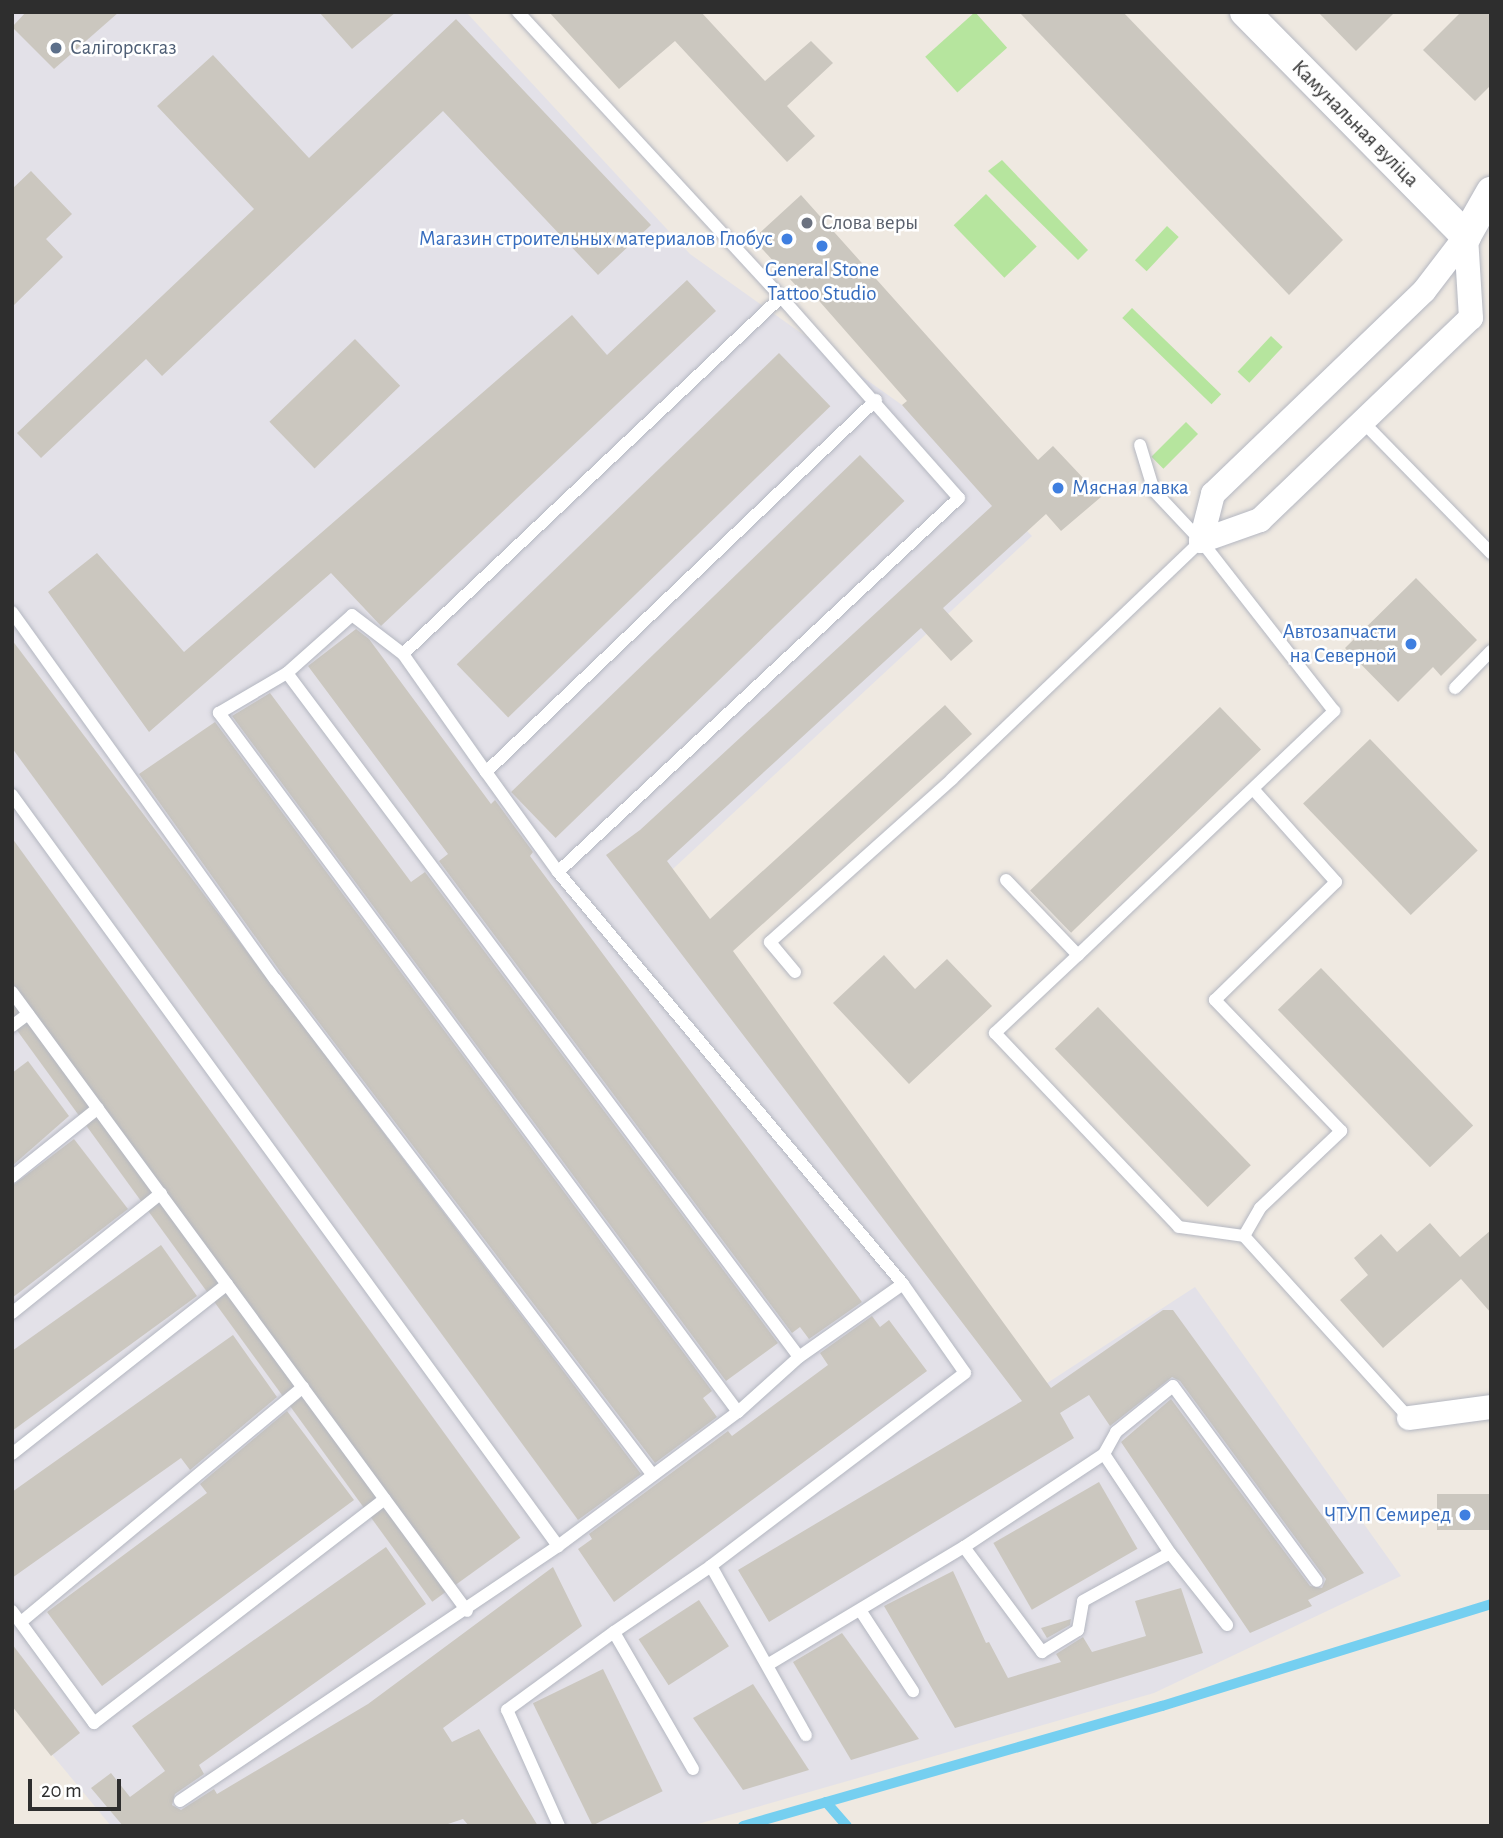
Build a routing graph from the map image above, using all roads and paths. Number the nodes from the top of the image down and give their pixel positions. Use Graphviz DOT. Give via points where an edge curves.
graph roads {
  1 [pos="518,12"];
  2 [pos="1245,12"];
  3 [pos="1491,192"];
  4 [pos="1466,236"];
  5 [pos="781,297"];
  6 [pos="876,400"];
  7 [pos="1364,423"];
  8 [pos="1140,446"];
  9 [pos="1201,541"];
  10 [pos="1491,553"];
  11 [pos="12,612"];
  12 [pos="1491,652"];
  13 [pos="403,653"];
  14 [pos="287,673"];
  15 [pos="1455,688"];
  16 [pos="485,772"];
  17 [pos="1254,790"];
  18 [pos="12,795"];
  19 [pos="558,872"];
  20 [pos="1006,880"];
  21 [pos="1078,956"];
  22 [pos="795,972"];
  23 [pos="12,992"];
  24 [pos="28,1014"];
  25 [pos="12,1026"];
  26 [pos="98,1108"];
  27 [pos="12,1177"];
  28 [pos="161,1194"];
  29 [pos="1244,1236"];
  30 [pos="227,1284"];
  31 [pos="902,1284"];
  32 [pos="12,1313"];
  33 [pos="799,1357"];
  34 [pos="303,1387"];
  35 [pos="1491,1406"];
  36 [pos="738,1412"];
  37 [pos="1409,1418"];
  38 [pos="12,1454"];
  39 [pos="1104,1454"];
  40 [pos="652,1474"];
  41 [pos="385,1499"];
  42 [pos="558,1546"];
  43 [pos="964,1547"];
  44 [pos="1170,1553"];
  45 [pos="711,1566"];
  46 [pos="1317,1581"];
  47 [pos="860,1610"];
  48 [pos="12,1611"];
  49 [pos="467,1611"];
  50 [pos="20,1622"];
  51 [pos="1227,1625"];
  52 [pos="614,1632"];
  53 [pos="769,1664"];
  54 [pos="913,1691"];
  55 [pos="806,1735"];
  56 [pos="693,1769"];
  57 [pos="180,1801"];
  58 [pos="559,1826"];
  1 -- 5 [label="lane"];
  2 -- 4 [label="street, Камунальная вуліца"];
  3 -- 4 [label="street"];
  4 -- 7 [label="street" via="1471,318"];
  4 -- 9 [label="street" via="1424,291 1213,494"];
  5 -- 6 [label="lane"];
  5 -- 13 [label="lane"];
  6 -- 16 [label="lane"];
  6 -- 19 [label="lane" via="960,498"];
  7 -- 9 [label="street" via="1260,520"];
  7 -- 10 [label="lane"];
  8 -- 9 [label="lane" via="1154,491"];
  9 -- 17 [label="lane" via="1334,711"];
  9 -- 22 [label="lane" via="953,779 770,942"];
  11 -- 40 [label="lane" via="275,979"];
  12 -- 15 [label="lane"];
  13 -- 14 [label="lane" via="352,615"];
  13 -- 16 [label="lane"];
  14 -- 33 [label="lane"];
  14 -- 36 [label="lane" via="219,713"];
  16 -- 19 [label="lane"];
  17 -- 21 [label="lane"];
  17 -- 29 [label="lane" via="1336,881 1215,1000 1341,1131 1260,1208"];
  18 -- 42 [label="lane"];
  19 -- 31 [label="lane"];
  20 -- 21 [label="lane"];
  21 -- 29 [label="lane" via="995,1033 1179,1227"];
  23 -- 24 [label="lane"];
  24 -- 25 [label="lane"];
  24 -- 26 [label="lane"];
  26 -- 27 [label="lane"];
  26 -- 28 [label="lane"];
  28 -- 30 [label="lane"];
  28 -- 32 [label="lane"];
  29 -- 37 [label="lane"];
  30 -- 34 [label="lane"];
  30 -- 38 [label="lane"];
  31 -- 33 [label="lane"];
  31 -- 45 [label="lane" via="965,1373"];
  33 -- 36 [label="lane"];
  34 -- 41 [label="lane"];
  34 -- 50 [label="lane"];
  35 -- 37 [label="street"];
  36 -- 40 [label="lane"];
  39 -- 43 [label="lane"];
  39 -- 44 [label="lane"];
  39 -- 46 [label="lane" via="1116,1432 1174,1386"];
  40 -- 42 [label="lane"];
  41 -- 49 [label="lane"];
  41 -- 50 [label="lane" via="93,1723"];
  42 -- 49 [label="lane"];
  43 -- 44 [label="lane" via="1042,1652 1078,1630 1083,1601"];
  43 -- 47 [label="lane"];
  44 -- 51 [label="lane"];
  45 -- 52 [label="lane"];
  45 -- 53 [label="lane"];
  47 -- 53 [label="lane"];
  47 -- 54 [label="lane"];
  48 -- 50 [label="lane"];
  49 -- 57 [label="lane"];
  52 -- 56 [label="lane"];
  52 -- 58 [label="lane" via="507,1710"];
  53 -- 55 [label="lane"];
}
